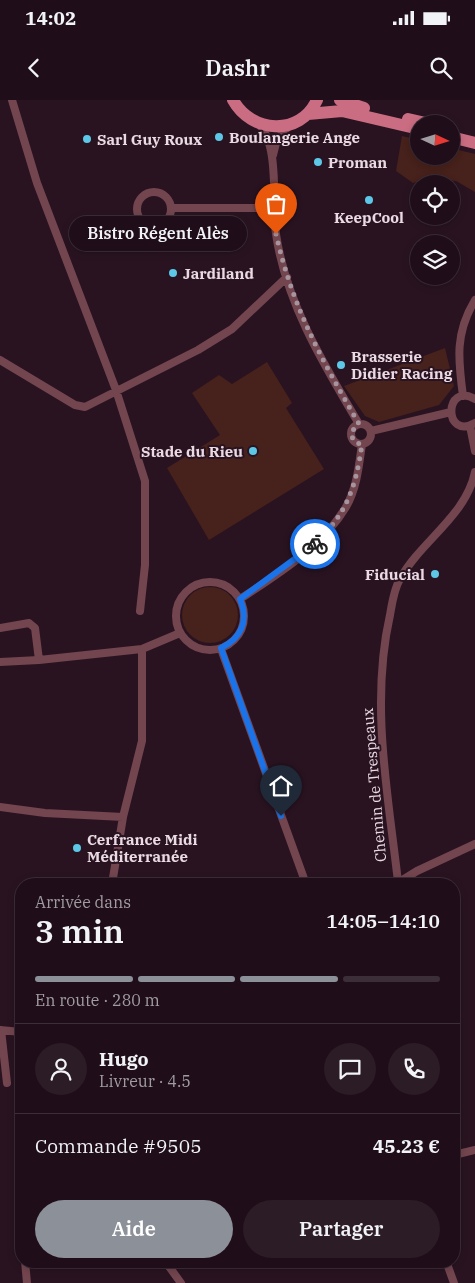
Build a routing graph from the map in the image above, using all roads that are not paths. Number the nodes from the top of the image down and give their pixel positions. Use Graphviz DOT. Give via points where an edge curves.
graph roads {
  1 [pos="12,100"];
  2 [pos="233,100"];
  3 [pos="317,100"];
  4 [pos="340,100"];
  5 [pos="308,114"];
  6 [pos="410,119"];
  7 [pos="258,124"];
  8 [pos="292,124"];
  9 [pos="410,127"];
  10 [pos="460,131"];
  11 [pos="475,134"];
  12 [pos="460,139"];
  13 [pos="475,143"];
  14 [pos="272,170"];
  15 [pos="171,208"];
  16 [pos="274,208"];
  17 [pos="287,277"];
  18 [pos="475,300"];
  19 [pos="0,360"];
  20 [pos="116,390"];
  21 [pos="463,396"];
  22 [pos="475,399"];
  23 [pos="450,412"];
  24 [pos="359,424"];
  25 [pos="472,425"];
  26 [pos="371,431"];
  27 [pos="362,444"];
  28 [pos="475,451"];
  29 [pos="475,472"];
  30 [pos="240,599"];
  31 [pos="140,611"];
  32 [pos="0,628"];
  33 [pos="180,633"];
  34 [pos="221,648"];
  35 [pos="142,649"];
  36 [pos="39,660"];
  37 [pos="0,662"];
  38 [pos="0,807"];
  39 [pos="123,818"];
  40 [pos="475,844"];
  41 [pos="113,878"];
  42 [pos="304,878"];
  43 [pos="397,878"];
  44 [pos="407,878"];
  45 [pos="0,1030"];
  46 [pos="15,1031"];
  47 [pos="7,1083"];
  48 [pos="475,1150"];
  49 [pos="460,1154"];
  50 [pos="26,1268"];
  51 [pos="170,1268"];
  52 [pos="449,1268"];
  53 [pos="27,1283"];
  54 [pos="181,1283"];
  55 [pos="454,1283"];
  1 -- 20 [label="street" via="37,183"];
  2 -- 7 [label="main road" via="247,118"];
  3 -- 5 [label="main road"];
  4 -- 6 [label="main road"];
  5 -- 8 [label="main road"];
  5 -- 9 [label="main road" via="342,111"];
  7 -- 8 [label="main road" via="269,127"];
  7 -- 14 [label="street" via="268,137"];
  8 -- 14 [label="street" via="277,139"];
  10 -- 11 [label="main road"];
  12 -- 13 [label="main road"];
  14 -- 16 [label="street"];
  15 -- 15 [label="street" via="167,198 154,192 143,196 137,208 143,222 154,226 164,223"];
  15 -- 16 [label="street"];
  16 -- 17 [label="street" via="276,234"];
  17 -- 20 [label="street" via="232,329 198,350"];
  17 -- 24 [label="street" via="305,326"];
  18 -- 21 [label="street" via="462,326 459,342"];
  19 -- 20 [label="street" via="75,405 85,407"];
  20 -- 31 [label="street" via="146,481 145,565"];
  21 -- 22 [label="street"];
  21 -- 23 [label="street" via="455,400"];
  23 -- 25 [label="street" via="455,422"];
  23 -- 26 [label="street"];
  24 -- 26 [label="street"];
  24 -- 27 [label="street" via="352,431 352,437"];
  25 -- 28 [label="street"];
  26 -- 27 [label="street" via="370,439"];
  27 -- 30 [label="street" via="358,477 347,505 330,529"];
  29 -- 43 [label="street, Chemin de Trespeaux" via="464,501 399,580 387,629 380,705"];
  30 -- 33 [label="street" via="225,584 209,582 193,586 182,597 176,612"];
  30 -- 34 [label="street" via="245,616 240,632 229,645"];
  32 -- 36 [label="street" via="29,623 35,628"];
  33 -- 34 [label="street" via="198,648"];
  33 -- 35 [label="street"];
  34 -- 42 [label="street"];
  35 -- 36 [label="street"];
  35 -- 39 [label="street" via="142,741"];
  36 -- 37 [label="street"];
  38 -- 39 [label="street"];
  39 -- 41 [label="street"];
  40 -- 44 [label="street"];
  45 -- 46 [label="street"];
  45 -- 47 [label="street"];
  48 -- 49 [label="street"];
  50 -- 53 [label="street"];
  51 -- 54 [label="street"];
  52 -- 55 [label="street"];
}
